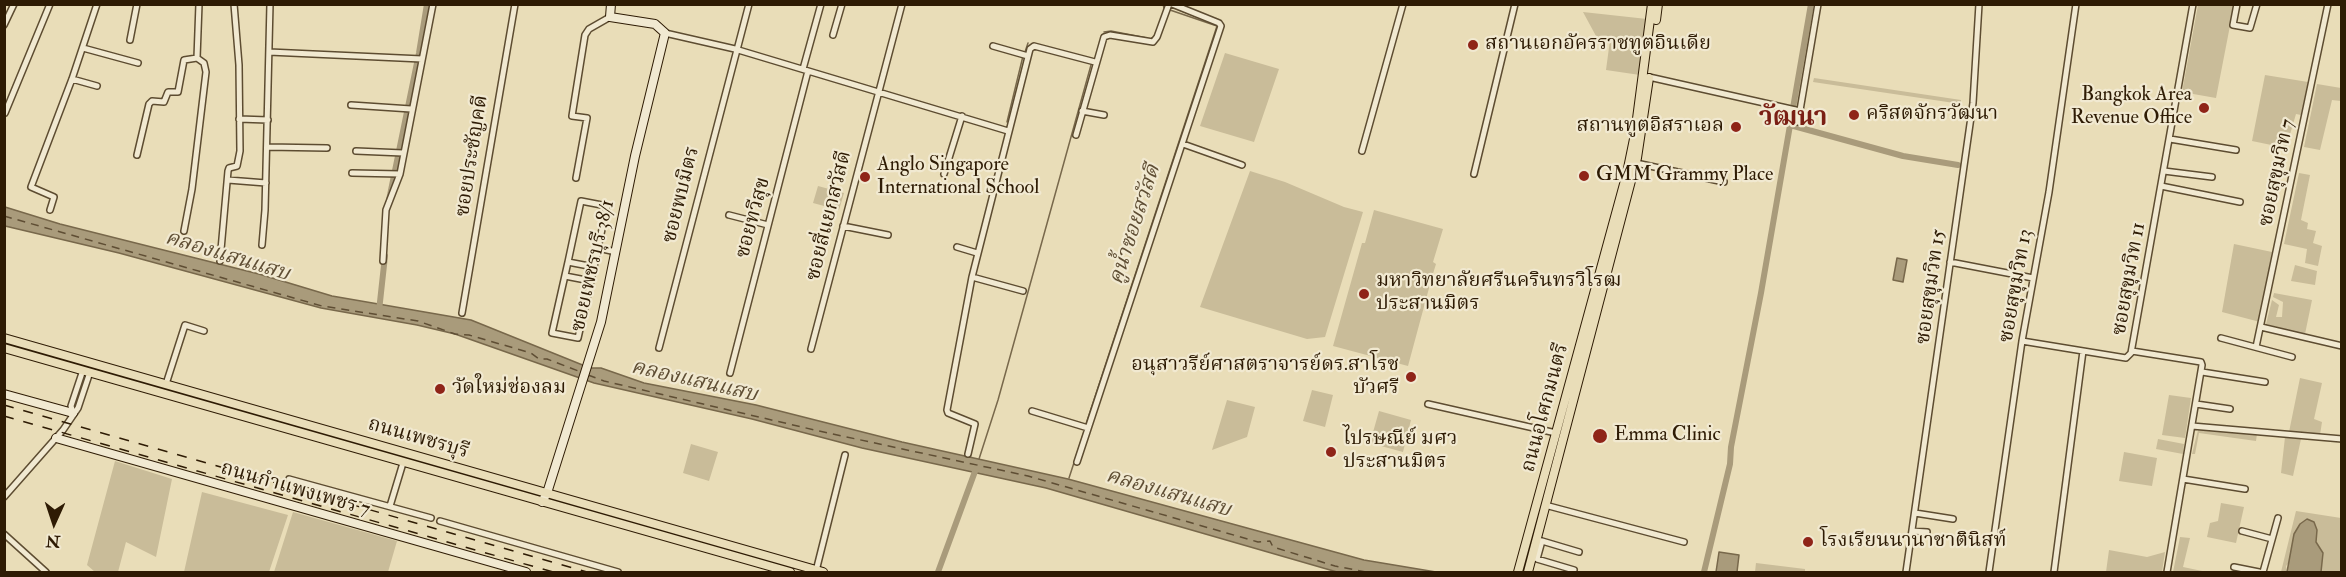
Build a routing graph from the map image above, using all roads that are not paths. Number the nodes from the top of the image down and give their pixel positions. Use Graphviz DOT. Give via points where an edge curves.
graph roads {
  1 [pos="14,4"];
  2 [pos="50,4"];
  3 [pos="97,4"];
  4 [pos="137,4"];
  5 [pos="199,4"];
  6 [pos="234,4"];
  7 [pos="270,4"];
  8 [pos="433,4"];
  9 [pos="515,4"];
  10 [pos="611,4"];
  11 [pos="748,4"];
  12 [pos="821,4"];
  13 [pos="842,4"];
  14 [pos="902,4"];
  15 [pos="1170,4"];
  16 [pos="1403,4"];
  17 [pos="1515,4"];
  18 [pos="1652,4"];
  19 [pos="1658,4"];
  20 [pos="1818,4"];
  21 [pos="1979,4"];
  22 [pos="2076,4"];
  23 [pos="2193,4"];
  24 [pos="2237,4"];
  25 [pos="2257,4"];
  26 [pos="2328,4"];
  27 [pos="610,17"];
  28 [pos="4,25"];
  29 [pos="665,33"];
  30 [pos="833,35"];
  31 [pos="130,40"];
  32 [pos="993,46"];
  33 [pos="83,48"];
  34 [pos="735,49"];
  35 [pos="269,52"];
  36 [pos="1026,55"];
  37 [pos="197,58"];
  38 [pos="422,59"];
  39 [pos="1095,62"];
  40 [pos="138,63"];
  41 [pos="806,70"];
  42 [pos="1649,77"];
  43 [pos="72,79"];
  44 [pos="97,86"];
  45 [pos="878,92"];
  46 [pos="351,105"];
  47 [pos="411,109"];
  48 [pos="1795,110"];
  49 [pos="1082,111"];
  50 [pos="5,113"];
  51 [pos="1104,115"];
  52 [pos="962,116"];
  53 [pos="239,118"];
  54 [pos="268,120"];
  55 [pos="1798,122"];
  56 [pos="1008,131"];
  57 [pos="1076,135"];
  58 [pos="2170,139"];
  59 [pos="1182,144"];
  60 [pos="267,147"];
  61 [pos="327,148"];
  62 [pos="1362,150"];
  63 [pos="2236,150"];
  64 [pos="356,151"];
  65 [pos="403,153"];
  66 [pos="137,155"];
  67 [pos="1636,163"];
  68 [pos="1242,165"];
  69 [pos="2164,171"];
  70 [pos="352,173"];
  71 [pos="400,174"];
  72 [pos="944,174"];
  73 [pos="1474,174"];
  74 [pos="2212,177"];
  75 [pos="576,178"];
  76 [pos="228,180"];
  77 [pos="1724,182"];
  78 [pos="266,183"];
  79 [pos="2162,186"];
  80 [pos="2240,201"];
  81 [pos="50,210"];
  82 [pos="729,215"];
  83 [pos="768,225"];
  84 [pos="843,226"];
  85 [pos="184,231"];
  86 [pos="888,235"];
  87 [pos="262,245"];
  88 [pos="957,247"];
  89 [pos="598,248"];
  90 [pos="616,252"];
  91 [pos="977,254"];
  92 [pos="220,261"];
  93 [pos="382,261"];
  94 [pos="568,262"];
  95 [pos="1950,262"];
  96 [pos="594,267"];
  97 [pos="565,276"];
  98 [pos="972,277"];
  99 [pos="2033,278"];
  100 [pos="591,281"];
  101 [pos="1023,291"];
  102 [pos="462,313"];
  103 [pos="2261,327"];
  104 [pos="204,331"];
  105 [pos="4,338"];
  106 [pos="2222,338"];
  107 [pos="2022,341"];
  108 [pos="2342,346"];
  109 [pos="2256,347"];
  110 [pos="4,348"];
  111 [pos="659,348"];
  112 [pos="812,349"];
  113 [pos="2084,351"];
  114 [pos="2132,351"];
  115 [pos="2292,357"];
  116 [pos="87,371"];
  117 [pos="2202,372"];
  118 [pos="730,374"];
  119 [pos="2265,382"];
  120 [pos="166,384"];
  121 [pos="4,394"];
  122 [pos="1428,404"];
  123 [pos="2196,404"];
  124 [pos="2230,410"];
  125 [pos="1032,411"];
  126 [pos="73,413"];
  127 [pos="2192,426"];
  128 [pos="1086,427"];
  129 [pos="1556,433"];
  130 [pos="56,438"];
  131 [pos="2342,440"];
  132 [pos="400,451"];
  133 [pos="968,454"];
  134 [pos="845,455"];
  135 [pos="400,462"];
  136 [pos="1077,462"];
  137 [pos="2183,478"];
  138 [pos="289,479"];
  139 [pos="2245,489"];
  140 [pos="548,493"];
  141 [pos="4,496"];
  142 [pos="542,502"];
  143 [pos="1545,505"];
  144 [pos="390,506"];
  145 [pos="1915,513"];
  146 [pos="431,518"];
  147 [pos="2278,518"];
  148 [pos="1953,519"];
  149 [pos="440,521"];
  150 [pos="1912,531"];
  151 [pos="2242,531"];
  152 [pos="1927,532"];
  153 [pos="4,534"];
  154 [pos="2272,539"];
  155 [pos="1539,540"];
  156 [pos="1684,542"];
  157 [pos="1530,548"];
  158 [pos="1579,552"];
  159 [pos="760,560"];
  160 [pos="2234,567"];
  161 [pos="819,572"];
  162 [pos="46,573"];
  163 [pos="526,573"];
  164 [pos="618,573"];
  165 [pos="790,573"];
  166 [pos="1518,573"];
  167 [pos="1528,573"];
  168 [pos="1573,573"];
  169 [pos="1906,573"];
  170 [pos="1989,573"];
  171 [pos="2054,573"];
  172 [pos="2168,573"];
  173 [pos="2261,573"];
  1 -- 28 [label="street"];
  2 -- 50 [label="street"];
  3 -- 33 [label="street"];
  4 -- 31 [label="street"];
  5 -- 37 [label="street"];
  6 -- 53 [label="street"];
  7 -- 35 [label="street"];
  8 -- 38 [label="street"];
  9 -- 102 [label="street, ซอยประชัญคดี"];
  10 -- 27 [label="street"];
  11 -- 34 [label="street, ซอยพบมิตร"];
  12 -- 41 [label="street, ซอยทวีสุข"];
  13 -- 30 [label="street"];
  14 -- 45 [label="street, ซอยสี่แยกสวัสดี"];
  15 -- 39 [label="street" via="1153,42 1107,34"];
  15 -- 59 [label="street" via="1221,26"];
  16 -- 62 [label="street"];
  17 -- 73 [label="street"];
  18 -- 129 [label="main road, ถนนอโศกมนตรี" via="1627,173"];
  19 -- 42 [label="main road, ถนนอโศกมนตรี"];
  20 -- 48 [label="street"];
  21 -- 95 [label="street, ซอยสุขุมวิท 15" via="1973,103"];
  22 -- 99 [label="street, ซอยสุขุมวิท 13"];
  23 -- 58 [label="street, ซอยสุขุมวิท 11"];
  24 -- 25 [label="street" via="2233,25 2252,27"];
  26 -- 103 [label="street, ซอยสุขุมวิท 7"];
  27 -- 29 [label="street" via="655,24"];
  27 -- 75 [label="street" via="585,35 572,116 587,118"];
  29 -- 34 [label="street"];
  29 -- 90 [label="street, ซอยเพชรบุรี 38/1"];
  32 -- 36 [label="street"];
  33 -- 40 [label="street"];
  33 -- 43 [label="street"];
  34 -- 41 [label="street"];
  34 -- 111 [label="street, ซอยพบมิตร"];
  35 -- 38 [label="street"];
  35 -- 54 [label="street"];
  36 -- 39 [label="street" via="1034,46"];
  36 -- 56 [label="street"];
  37 -- 66 [label="street" via="184,60 178,92 168,92 164,102 149,104"];
  37 -- 85 [label="street" via="204,63 206,72"];
  38 -- 47 [label="street"];
  39 -- 49 [label="street"];
  41 -- 45 [label="street"];
  41 -- 83 [label="street, ซอยทวีสุข"];
  42 -- 48 [label="street"];
  42 -- 67 [label="main road, ถนนอโศกมนตรี"];
  43 -- 44 [label="street"];
  43 -- 81 [label="street" via="31,188 54,197"];
  45 -- 52 [label="street"];
  45 -- 84 [label="street, ซอยสี่แยกสวัสดี"];
  46 -- 47 [label="street"];
  47 -- 65 [label="street"];
  48 -- 55 [label="street"];
  49 -- 51 [label="street"];
  49 -- 57 [label="street"];
  52 -- 56 [label="street"];
  52 -- 72 [label="street"];
  53 -- 54 [label="street"];
  53 -- 76 [label="street" via="238,163 229,168"];
  54 -- 60 [label="street"];
  56 -- 91 [label="street"];
  58 -- 63 [label="street"];
  58 -- 69 [label="street, ซอยสุขุมวิท 11"];
  59 -- 68 [label="street"];
  59 -- 128 [label="street"];
  60 -- 61 [label="street"];
  60 -- 78 [label="street"];
  64 -- 65 [label="street"];
  65 -- 71 [label="street"];
  67 -- 77 [label="street"];
  67 -- 143 [label="main road, ถนนอโศกมนตรี"];
  69 -- 74 [label="street"];
  69 -- 79 [label="street, ซอยสุขุมวิท 11"];
  70 -- 71 [label="street"];
  71 -- 93 [label="street" via="386,210"];
  76 -- 78 [label="street"];
  76 -- 92 [label="street"];
  78 -- 87 [label="street"];
  79 -- 80 [label="street"];
  79 -- 114 [label="street, ซอยสุขุมวิท 11"];
  82 -- 83 [label="street"];
  83 -- 118 [label="street, ซอยทวีสุข"];
  84 -- 86 [label="street"];
  84 -- 112 [label="street, ซอยสี่แยกสวัสดี"];
  88 -- 91 [label="street"];
  89 -- 90 [label="street"];
  89 -- 94 [label="street" via="607,206 581,201"];
  89 -- 96 [label="street"];
  90 -- 140 [label="street, ซอยเพชรบุรี 38/1" via="603,313"];
  91 -- 98 [label="street"];
  94 -- 96 [label="street"];
  94 -- 97 [label="street"];
  95 -- 99 [label="street"];
  95 -- 145 [label="street, ซอยสุขุมวิท 15"];
  96 -- 100 [label="street"];
  97 -- 100 [label="street"];
  97 -- 100 [label="street" via="552,333 578,338"];
  98 -- 101 [label="street"];
  98 -- 133 [label="street" via="947,410 975,424"];
  99 -- 107 [label="street, ซอยสุขุมวิท 13"];
  103 -- 108 [label="street"];
  103 -- 109 [label="street, ซอยสุขุมวิท 7"];
  104 -- 120 [label="street" via="185,325"];
  105 -- 120 [label="main road, ถนนเพชรบุรี"];
  106 -- 109 [label="street"];
  107 -- 113 [label="street"];
  107 -- 170 [label="street, ซอยสุขุมวิท 13"];
  109 -- 115 [label="street"];
  110 -- 116 [label="main road, ถนนเพชรบุรี"];
  113 -- 114 [label="street" via="2126,358"];
  113 -- 171 [label="street"];
  114 -- 117 [label="street, ซอยสุขุมวิท 11" via="2201,362"];
  116 -- 126 [label="street" via="78,408"];
  116 -- 135 [label="main road, ถนนเพชรบุรี"];
  117 -- 119 [label="street"];
  117 -- 123 [label="street"];
  120 -- 132 [label="main road, ถนนเพชรบุรี"];
  121 -- 126 [label="street"];
  122 -- 129 [label="street"];
  123 -- 124 [label="street"];
  123 -- 127 [label="street"];
  125 -- 128 [label="street"];
  126 -- 130 [label="street"];
  127 -- 131 [label="street"];
  127 -- 137 [label="street"];
  128 -- 136 [label="street"];
  129 -- 157 [label="main road, ถนนอโศกมนตรี"];
  130 -- 141 [label="street"];
  130 -- 163 [label="street, ถนนกำแพงเพชร 7"];
  132 -- 135 [label="main road"];
  132 -- 140 [label="main road, ถนนเพชรบุรี"];
  134 -- 161 [label="street"];
  135 -- 142 [label="main road, ถนนเพชรบุรี"];
  135 -- 144 [label="street"];
  137 -- 139 [label="street"];
  137 -- 172 [label="street"];
  138 -- 144 [label="street"];
  140 -- 142 [label="street, ซอยเพชรบุรี 38/1"];
  140 -- 159 [label="main road, ถนนเพชรบุรี"];
  142 -- 159 [label="main road, ถนนเพชรบุรี"];
  143 -- 155 [label="main road, ถนนอโศกมนตรี"];
  143 -- 156 [label="street"];
  144 -- 146 [label="street"];
  145 -- 148 [label="street"];
  145 -- 150 [label="street, ซอยสุขุมวิท 15"];
  147 -- 154 [label="street"];
  149 -- 164 [label="street"];
  150 -- 152 [label="street"];
  150 -- 169 [label="street, ซอยสุขุมวิท 15"];
  151 -- 154 [label="street"];
  153 -- 162 [label="street"];
  154 -- 173 [label="street"];
  155 -- 157 [label="main road, ถนนอโศกมนตรี"];
  155 -- 158 [label="street"];
  155 -- 168 [label="street" via="1537,559 1574,570"];
  157 -- 166 [label="main road, ถนนอโศกมนตรี"];
  157 -- 167 [label="main road, ถนนอโศกมนตรี"];
  159 -- 161 [label="main road, ถนนเพชรบุรี"];
  159 -- 165 [label="main road, ถนนเพชรบุรี"];
  160 -- 173 [label="street"];
}
